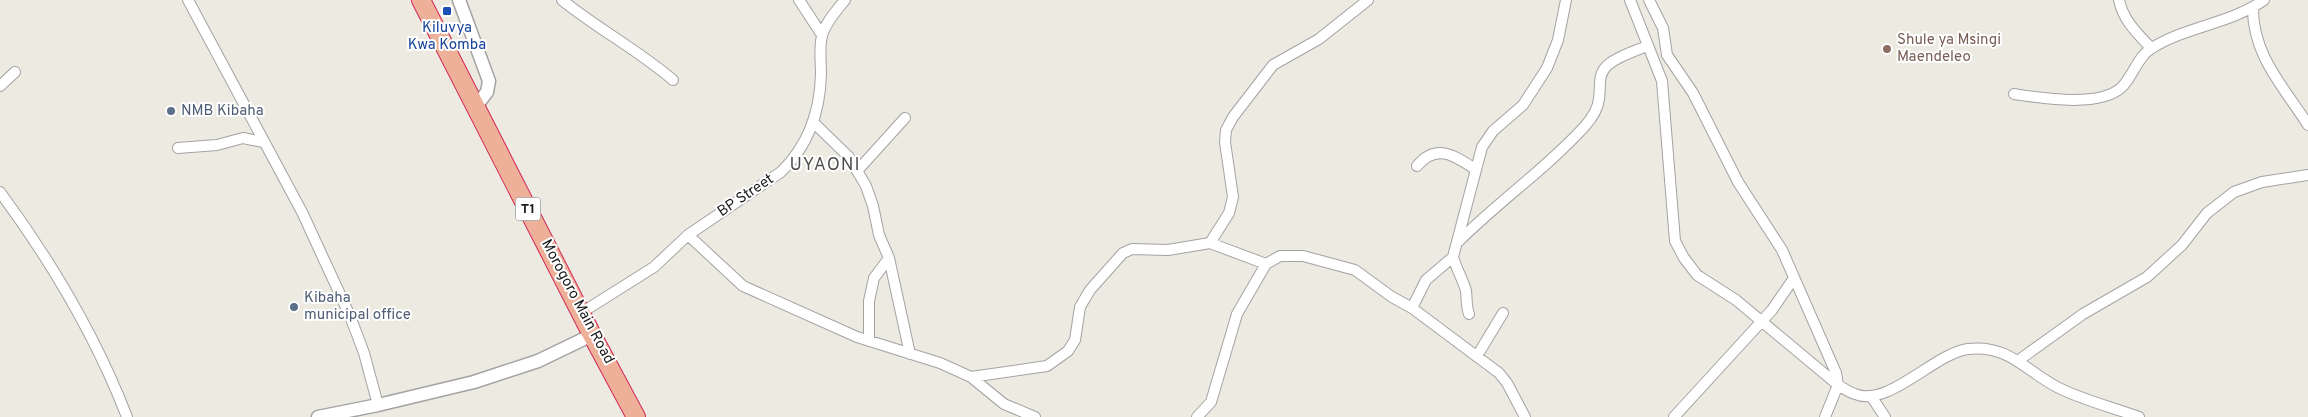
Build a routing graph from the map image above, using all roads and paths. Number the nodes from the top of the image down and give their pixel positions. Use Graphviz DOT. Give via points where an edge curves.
graph roads {
  1 [pos="188,0"];
  2 [pos="421,0"];
  3 [pos="459,0"];
  4 [pos="562,0"];
  5 [pos="799,0"];
  6 [pos="845,0"];
  7 [pos="1368,0"];
  8 [pos="1566,0"];
  9 [pos="1630,0"];
  10 [pos="1649,0"];
  11 [pos="2119,0"];
  12 [pos="2264,0"];
  13 [pos="2253,7"];
  14 [pos="822,35"];
  15 [pos="1647,46"];
  16 [pos="2151,48"];
  17 [pos="15,72"];
  18 [pos="673,80"];
  19 [pos="0,86"];
  20 [pos="2014,94"];
  21 [pos="476,106"];
  22 [pos="905,118"];
  23 [pos="814,123"];
  24 [pos="2308,125"];
  25 [pos="263,142"];
  26 [pos="178,148"];
  27 [pos="1417,166"];
  28 [pos="1475,169"];
  29 [pos="857,171"];
  30 [pos="2308,175"];
  31 [pos="0,192"];
  32 [pos="688,235"];
  33 [pos="1458,242"];
  34 [pos="1210,243"];
  35 [pos="1453,257"];
  36 [pos="889,258"];
  37 [pos="1266,264"];
  38 [pos="1794,278"];
  39 [pos="1412,308"];
  40 [pos="581,313"];
  41 [pos="1468,314"];
  42 [pos="1503,314"];
  43 [pos="1762,321"];
  44 [pos="592,335"];
  45 [pos="869,341"];
  46 [pos="910,354"];
  47 [pos="1477,356"];
  48 [pos="2019,360"];
  49 [pos="971,377"];
  50 [pos="1838,385"];
  51 [pos="1871,396"];
  52 [pos="378,405"];
  53 [pos="127,417"];
  54 [pos="318,417"];
  55 [pos="636,417"];
  56 [pos="1035,417"];
  57 [pos="1197,417"];
  58 [pos="1525,417"];
  59 [pos="1674,417"];
  60 [pos="1825,417"];
  61 [pos="1885,417"];
  62 [pos="2139,417"];
  1 -- 25 [label="street"];
  2 -- 21 [label="highway, Morogoro Main Road / T1"];
  3 -- 21 [label="street" via="489,81 487,92"];
  4 -- 18 [label="street" via="651,61"];
  5 -- 14 [label="street"];
  6 -- 14 [label="street, BP Street"];
  7 -- 34 [label="street" via="1319,39 1273,65 1233,117 1226,130 1225,142 1233,197 1229,213"];
  8 -- 28 [label="street" via="1558,40 1548,68 1523,106 1482,147"];
  9 -- 15 [label="street"];
  10 -- 38 [label="street" via="1663,28 1667,55 1692,93 1738,182 1782,250"];
  11 -- 16 [label="street" via="2122,13"];
  12 -- 13 [label="street"];
  13 -- 16 [label="street" via="2220,22 2194,28"];
  13 -- 24 [label="street" via="2255,37 2269,68"];
  14 -- 23 [label="street, BP Street" via="821,85"];
  15 -- 33 [label="street" via="1602,70 1599,100 1586,125"];
  15 -- 43 [label="street" via="1662,81 1675,241 1697,275"];
  16 -- 20 [label="street" via="2120,89 2105,96 2052,100"];
  17 -- 19 [label="street"];
  21 -- 40 [label="highway, Morogoro Main Road / T1"];
  22 -- 29 [label="street"];
  23 -- 29 [label="street" via="848,157"];
  23 -- 32 [label="street, BP Street" via="794,160 782,172"];
  25 -- 26 [label="street" via="243,138 217,145"];
  25 -- 52 [label="street" via="302,212 350,316"];
  27 -- 28 [label="street" via="1423,158 1438,152 1458,158"];
  28 -- 33 [label="street"];
  29 -- 36 [label="street" via="873,206"];
  30 -- 48 [label="street" via="2262,182 2234,192 2207,213 2182,245 2153,273 2083,314"];
  31 -- 53 [label="street" via="21,220 74,308 112,379"];
  32 -- 40 [label="street, BP Street" via="654,267"];
  32 -- 45 [label="street" via="743,286"];
  33 -- 35 [label="street"];
  34 -- 37 [label="street"];
  34 -- 49 [label="street" via="1168,250 1132,249 1123,253 1090,290 1080,307 1075,340 1058,360 1047,366"];
  35 -- 39 [label="street" via="1426,280"];
  35 -- 41 [label="street" via="1466,290"];
  36 -- 45 [label="street" via="874,278 869,301"];
  36 -- 46 [label="street"];
  37 -- 39 [label="street" via="1280,256 1303,256 1355,270"];
  37 -- 57 [label="street" via="1236,314 1211,402"];
  38 -- 43 [label="street"];
  38 -- 50 [label="street" via="1836,373"];
  39 -- 47 [label="street"];
  40 -- 44 [label="highway, Morogoro Main Road / T1"];
  42 -- 47 [label="street"];
  43 -- 50 [label="street"];
  43 -- 59 [label="street"];
  44 -- 52 [label="street" via="538,362 474,382"];
  44 -- 55 [label="highway, Morogoro Main Road / T1"];
  45 -- 46 [label="street"];
  46 -- 49 [label="street"];
  47 -- 58 [label="street" via="1507,383"];
  48 -- 51 [label="street" via="1981,348 1966,349 1948,354 1904,384"];
  48 -- 62 [label="street" via="2056,386"];
  49 -- 56 [label="street" via="1004,404"];
  50 -- 51 [label="street" via="1856,395"];
  50 -- 60 [label="street"];
  51 -- 61 [label="street"];
  52 -- 54 [label="street"];
}
